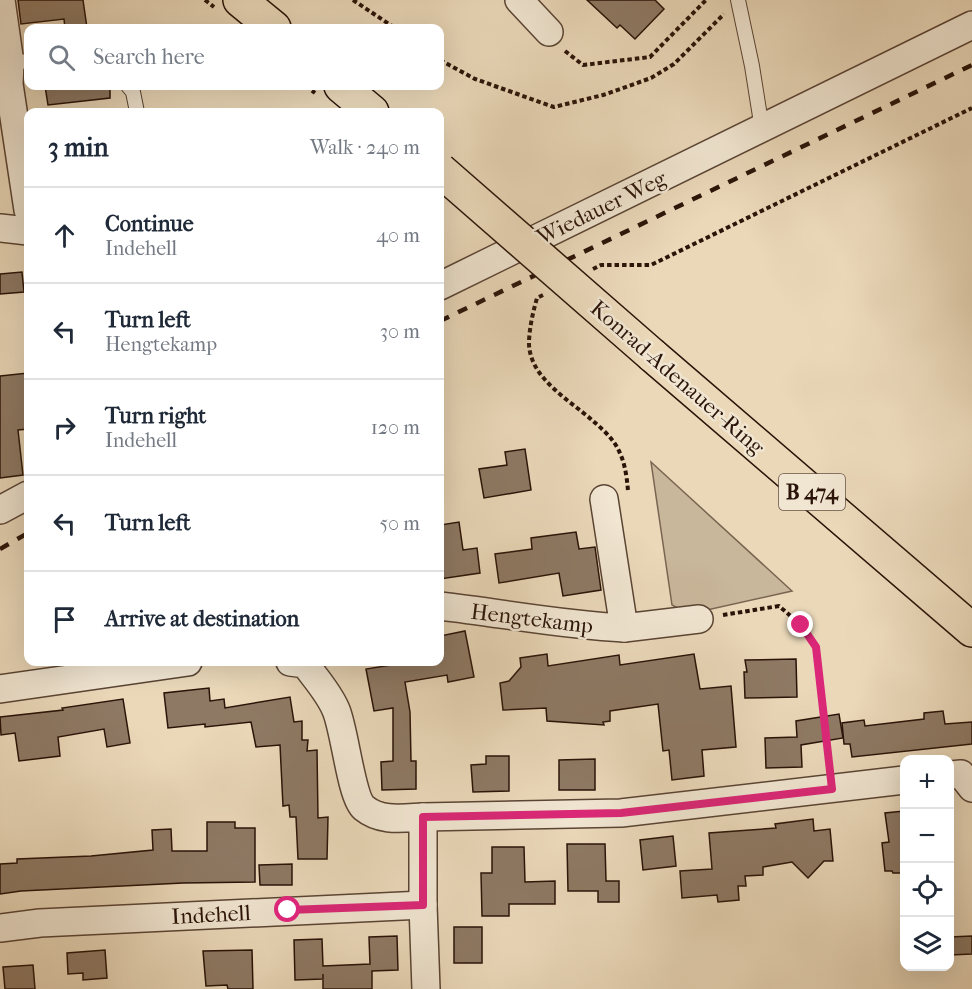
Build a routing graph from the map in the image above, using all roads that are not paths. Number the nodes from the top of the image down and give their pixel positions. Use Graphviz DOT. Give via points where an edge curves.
graph roads {
  1 [pos="1,0"];
  2 [pos="240,0"];
  3 [pos="519,0"];
  4 [pos="738,1"];
  5 [pos="269,24"];
  6 [pos="972,25"];
  7 [pos="549,32"];
  8 [pos="12,73"];
  9 [pos="132,90"];
  10 [pos="346,90"];
  11 [pos="136,108"];
  12 [pos="367,108"];
  13 [pos="762,129"];
  14 [pos="444,173"];
  15 [pos="24,176"];
  16 [pos="0,228"];
  17 [pos="24,231"];
  18 [pos="444,284"];
  19 [pos="616,495"];
  20 [pos="24,497"];
  21 [pos="0,510"];
  22 [pos="444,606"];
  23 [pos="699,620"];
  24 [pos="624,628"];
  25 [pos="972,630"];
  26 [pos="160,666"];
  27 [pos="304,666"];
  28 [pos="0,689"];
  29 [pos="954,775"];
  30 [pos="900,780"];
  31 [pos="972,788"];
  32 [pos="423,817"];
  33 [pos="423,905"];
  34 [pos="0,928"];
  35 [pos="426,989"];
  1 -- 8 [label="street"];
  2 -- 5 [label="main road"];
  3 -- 7 [label="street"];
  4 -- 13 [label="lane"];
  6 -- 13 [label="street, Wiedauer Weg"];
  8 -- 15 [label="street"];
  9 -- 11 [label="lane"];
  10 -- 12 [label="main road"];
  13 -- 18 [label="street, Wiedauer Weg"];
  14 -- 25 [label="main road, Konrad-Adenauer-Ring / B 474, bridge"];
  16 -- 17 [label="street"];
  19 -- 24 [label="street, Hengtekamp"];
  20 -- 21 [label="street"];
  22 -- 24 [label="street, Hengtekamp"];
  23 -- 24 [label="street, Hengtekamp"];
  26 -- 28 [label="street"];
  27 -- 32 [label="street" via="322,685 336,711 362,807 391,819"];
  29 -- 31 [label="street" via="961,774"];
  30 -- 32 [label="street" via="621,813"];
  32 -- 33 [label="street"];
  33 -- 34 [label="street, Indehell"];
  33 -- 35 [label="street"];
}
